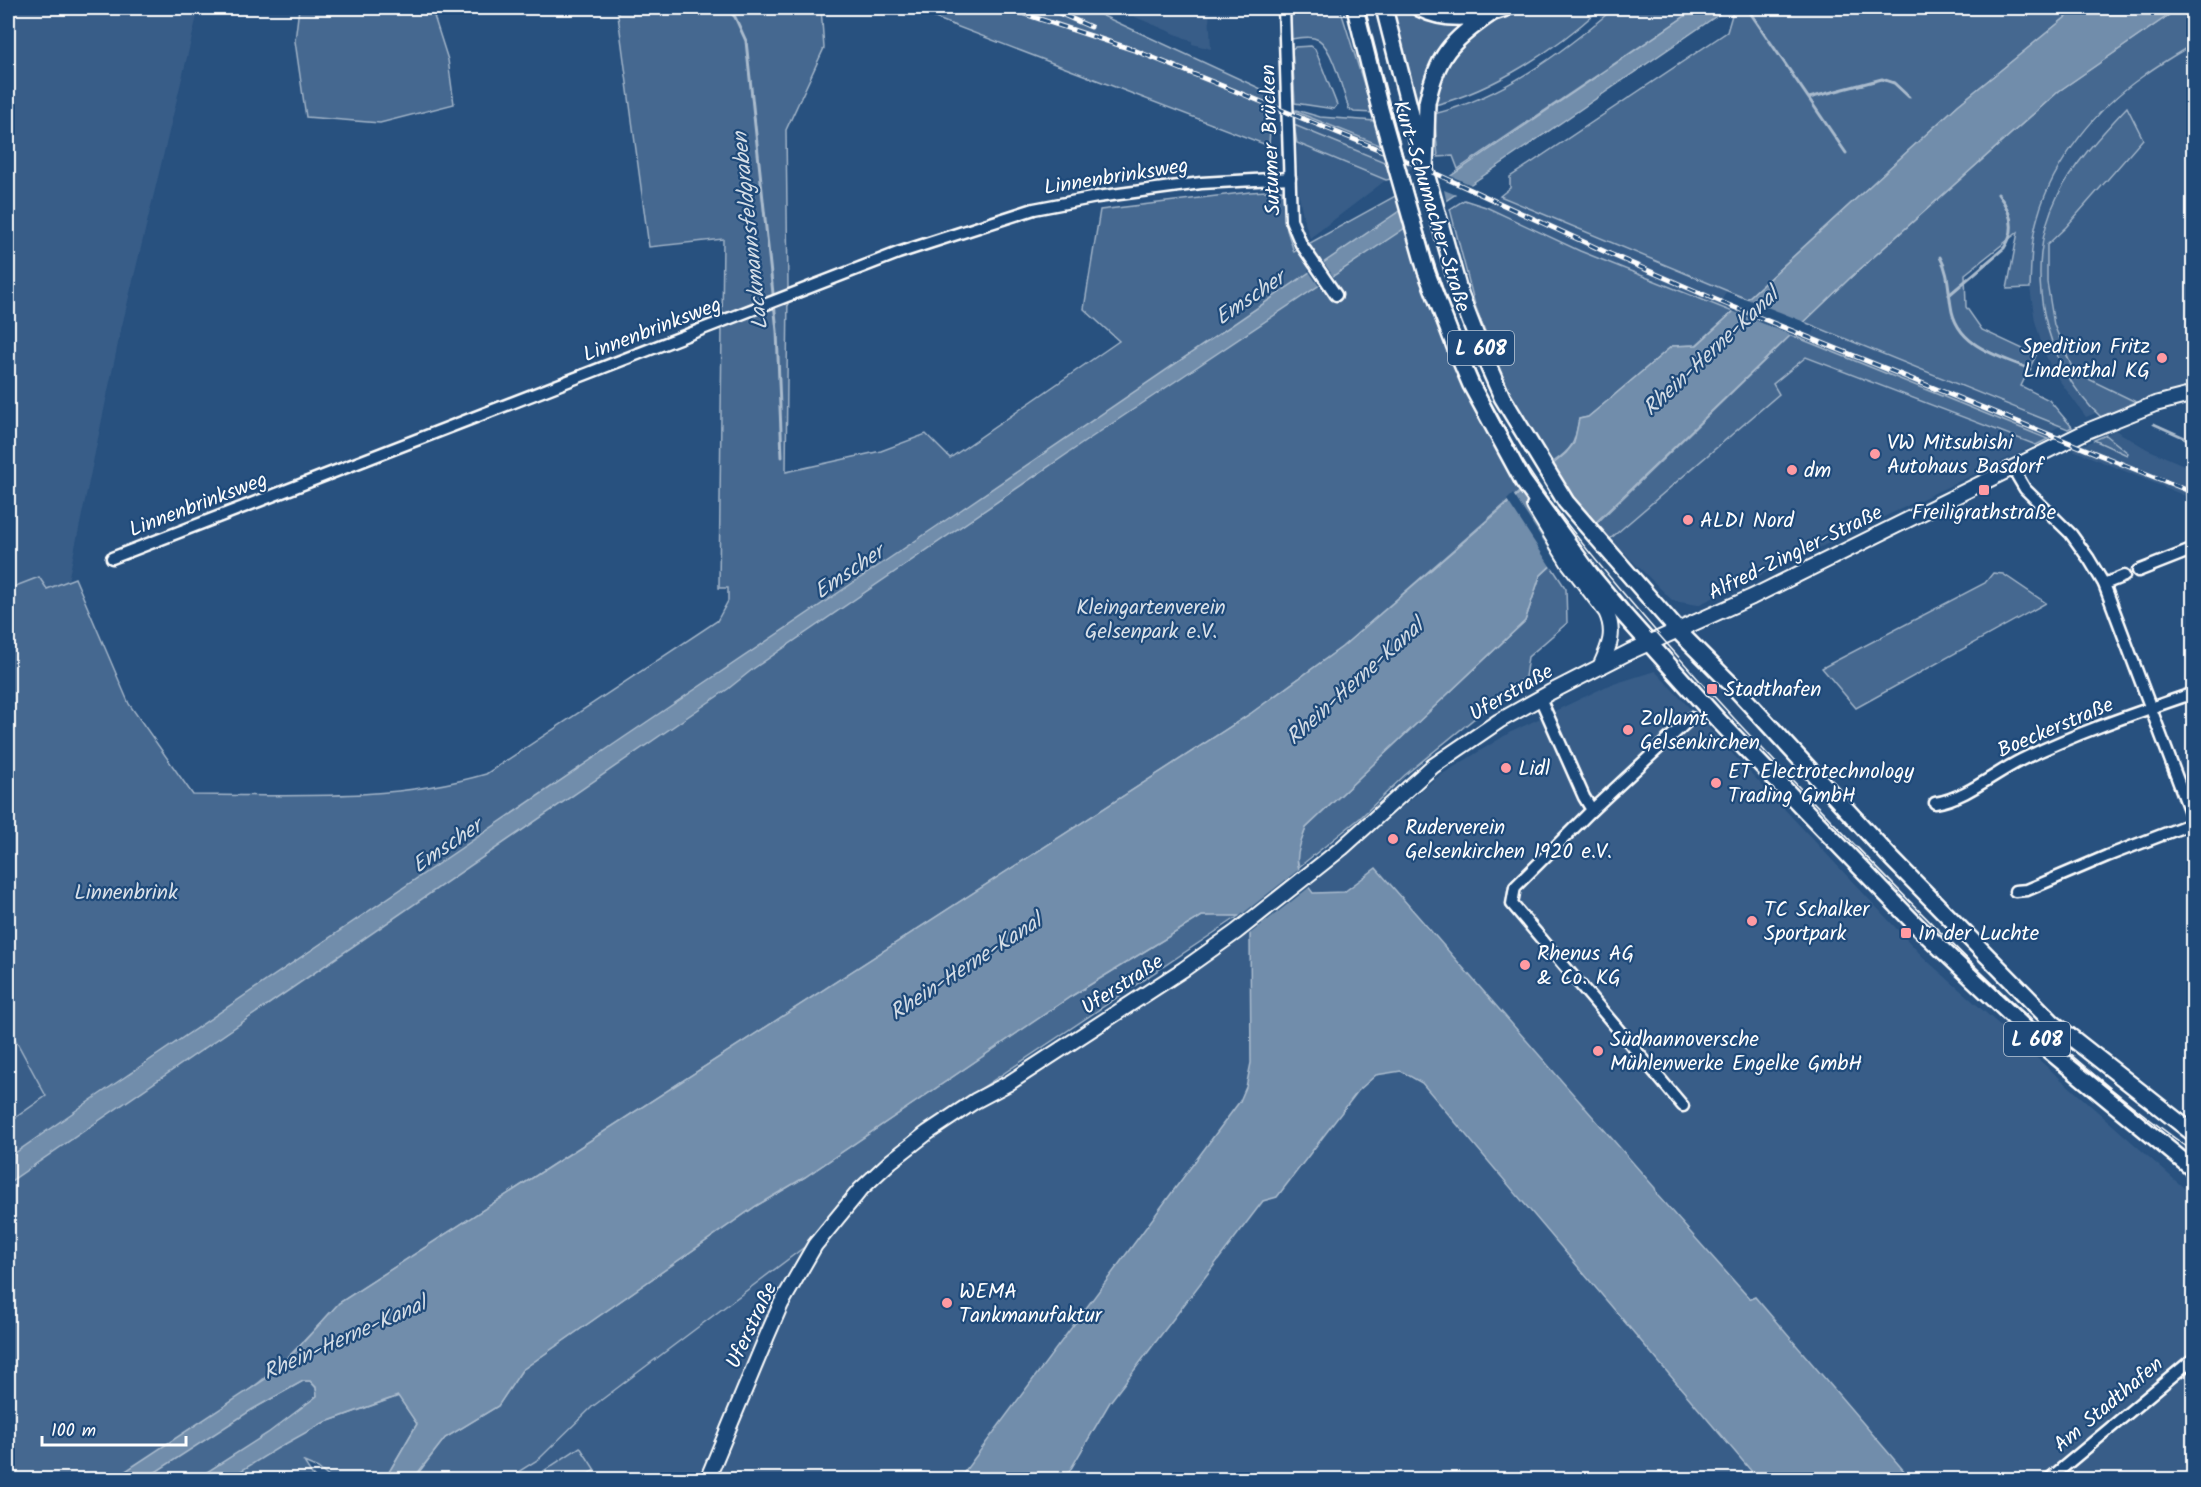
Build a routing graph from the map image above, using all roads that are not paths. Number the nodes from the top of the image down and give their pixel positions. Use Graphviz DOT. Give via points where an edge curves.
graph roads {
  1 [pos="1284,8"];
  2 [pos="1355,8"];
  3 [pos="1384,8"];
  4 [pos="1419,8"];
  5 [pos="1506,8"];
  6 [pos="1490,14"];
  7 [pos="1425,170"];
  8 [pos="1290,178"];
  9 [pos="1336,295"];
  10 [pos="2193,394"];
  11 [pos="2012,467"];
  12 [pos="2193,549"];
  13 [pos="112,558"];
  14 [pos="1573,560"];
  15 [pos="2138,571"];
  16 [pos="2124,576"];
  17 [pos="2104,584"];
  18 [pos="1679,632"];
  19 [pos="1649,643"];
  20 [pos="1600,667"];
  21 [pos="2193,693"];
  22 [pos="1540,698"];
  23 [pos="2151,708"];
  24 [pos="1691,718"];
  25 [pos="1935,803"];
  26 [pos="1592,810"];
  27 [pos="2193,823"];
  28 [pos="2015,891"];
  29 [pos="1683,1106"];
  30 [pos="2193,1134"];
  31 [pos="2193,1170"];
  32 [pos="2193,1358"];
  33 [pos="707,1479"];
  34 [pos="2048,1479"];
  1 -- 8 [label="street, Sutumer Brücken"];
  2 -- 14 [label="main road, Kurt-Schumacher-Straße / L 608, bridge" via="1426,271 1471,385 1523,481"];
  3 -- 7 [label="main road, Kurt-Schumacher-Straße / L 608, bridge"];
  4 -- 6 [label="main road, L 608" via="1442,16"];
  5 -- 6 [label="main road, L 608"];
  6 -- 7 [label="main road, L 608, bridge" via="1446,50 1439,62 1426,103"];
  7 -- 18 [label="main road, Kurt-Schumacher-Straße / L 608" via="1464,304 1497,387 1566,502"];
  8 -- 9 [label="street, Sutumer Brücken" via="1292,220 1301,244"];
  8 -- 13 [label="street, Linnenbrinksweg" via="1201,183 1034,209 898,253"];
  10 -- 11 [label="main road, Alfred-Zingler-Straße" via="2107,422"];
  11 -- 17 [label="street" via="2025,489 2072,534"];
  11 -- 18 [label="main road, Alfred-Zingler-Straße"];
  12 -- 15 [label="street"];
  14 -- 19 [label="main road, Kurt-Schumacher-Straße / L 608"];
  14 -- 20 [label="main road" via="1612,624 1608,651"];
  16 -- 17 [label="street"];
  17 -- 23 [label="street"];
  18 -- 19 [label="main road, Uferstraße"];
  18 -- 30 [label="main road, Kurt-Schumacher-Straße / L 608" via="1891,858 2053,1023"];
  19 -- 20 [label="main road, Uferstraße"];
  19 -- 31 [label="main road, Kurt-Schumacher-Straße / L 608" via="1916,925 2047,1049"];
  20 -- 22 [label="main road, Uferstraße"];
  21 -- 23 [label="street, Boeckerstraße"];
  22 -- 26 [label="street"];
  22 -- 33 [label="main road, Uferstraße" via="1450,753 1236,932 1009,1083 933,1128 861,1189 815,1245 781,1304"];
  23 -- 25 [label="street, Boeckerstraße" via="2065,741 2022,760 1950,801"];
  23 -- 27 [label="street"];
  24 -- 26 [label="street"];
  26 -- 29 [label="street" via="1515,887 1512,904"];
  27 -- 28 [label="street" via="2027,890"];
  32 -- 34 [label="street, Am Stadthafen"];
}
